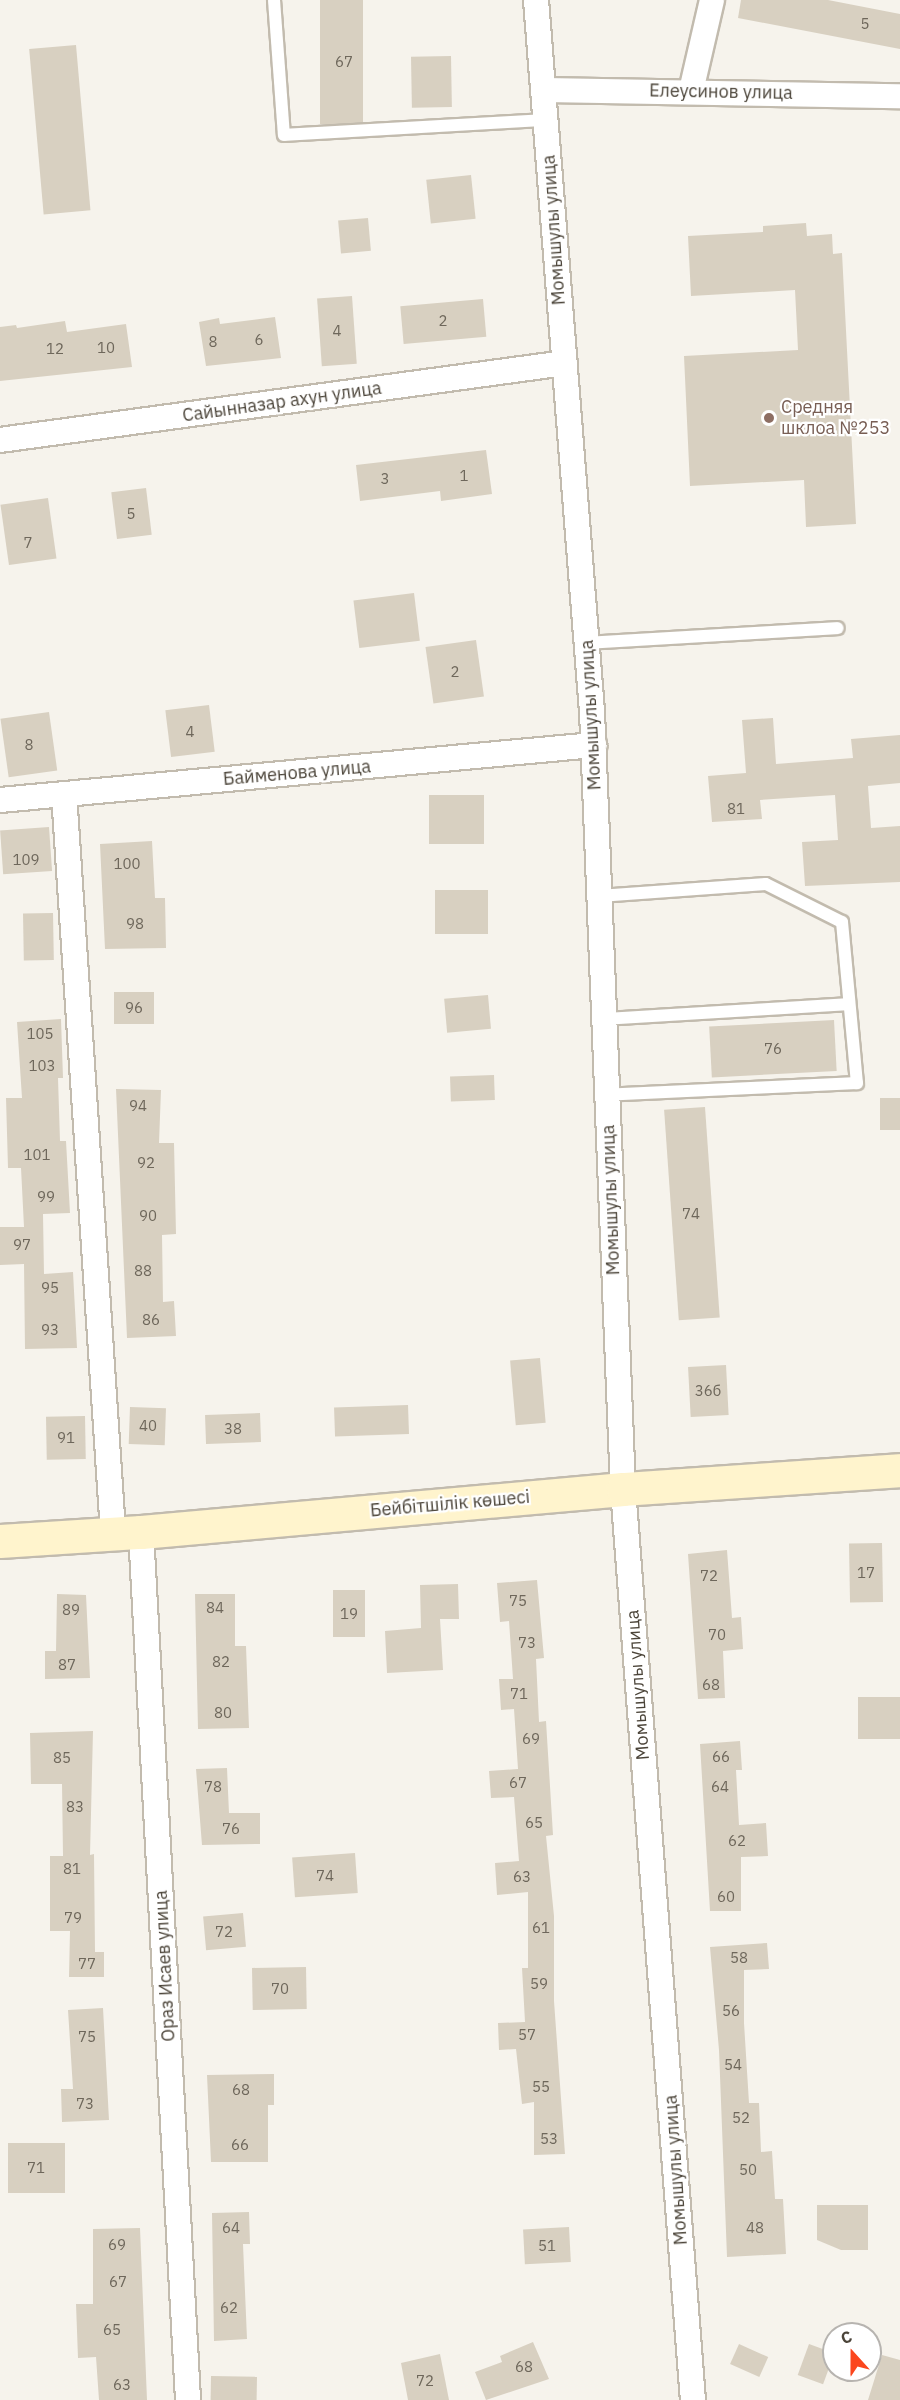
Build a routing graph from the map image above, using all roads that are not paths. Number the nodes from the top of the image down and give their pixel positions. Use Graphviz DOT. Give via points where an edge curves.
graph roads {
  1 [pos="274,0"];
  2 [pos="536,0"];
  3 [pos="712,0"];
  4 [pos="543,90"];
  5 [pos="691,91"];
  6 [pos="900,96"];
  7 [pos="545,120"];
  8 [pos="564,363"];
  9 [pos="0,440"];
  10 [pos="838,628"];
  11 [pos="587,643"];
  12 [pos="594,745"];
  13 [pos="64,794"];
  14 [pos="0,800"];
  15 [pos="599,896"];
  16 [pos="849,1004"];
  17 [pos="604,1019"];
  18 [pos="607,1095"];
  19 [pos="900,1470"];
  20 [pos="623,1489"];
  21 [pos="127,1532"];
  22 [pos="0,1541"];
  23 [pos="188,2400"];
  24 [pos="693,2400"];
  1 -- 7 [label="lane" via="284,135"];
  2 -- 4 [label="street, Момышулы улица"];
  3 -- 5 [label="street"];
  4 -- 5 [label="street, Елеусинов улица"];
  4 -- 7 [label="street, Момышулы улица"];
  5 -- 6 [label="street, Елеусинов улица"];
  7 -- 8 [label="street, Момышулы улица"];
  8 -- 9 [label="street, Сайынназар ахун улица"];
  8 -- 11 [label="street, Момышулы улица"];
  10 -- 11 [label="lane"];
  11 -- 12 [label="street, Момышулы улица"];
  12 -- 13 [label="street, Байменова улица"];
  12 -- 15 [label="street, Момышулы улица"];
  13 -- 14 [label="street, Байменова улица"];
  13 -- 21 [label="street, Ораз Исаев улица"];
  15 -- 16 [label="lane" via="766,884 842,922"];
  15 -- 17 [label="street, Момышулы улица"];
  16 -- 17 [label="lane"];
  16 -- 18 [label="lane" via="856,1083"];
  17 -- 18 [label="street, Момышулы улица"];
  18 -- 20 [label="street, Момышулы улица"];
  19 -- 20 [label="street, Бейбітшілік көшесі"];
  20 -- 21 [label="street, Бейбітшілік көшесі"];
  20 -- 24 [label="street, Момышулы улица"];
  21 -- 22 [label="street, Бейбітшілік көшесі"];
  21 -- 23 [label="street, Ораз Исаев улица"];
}
